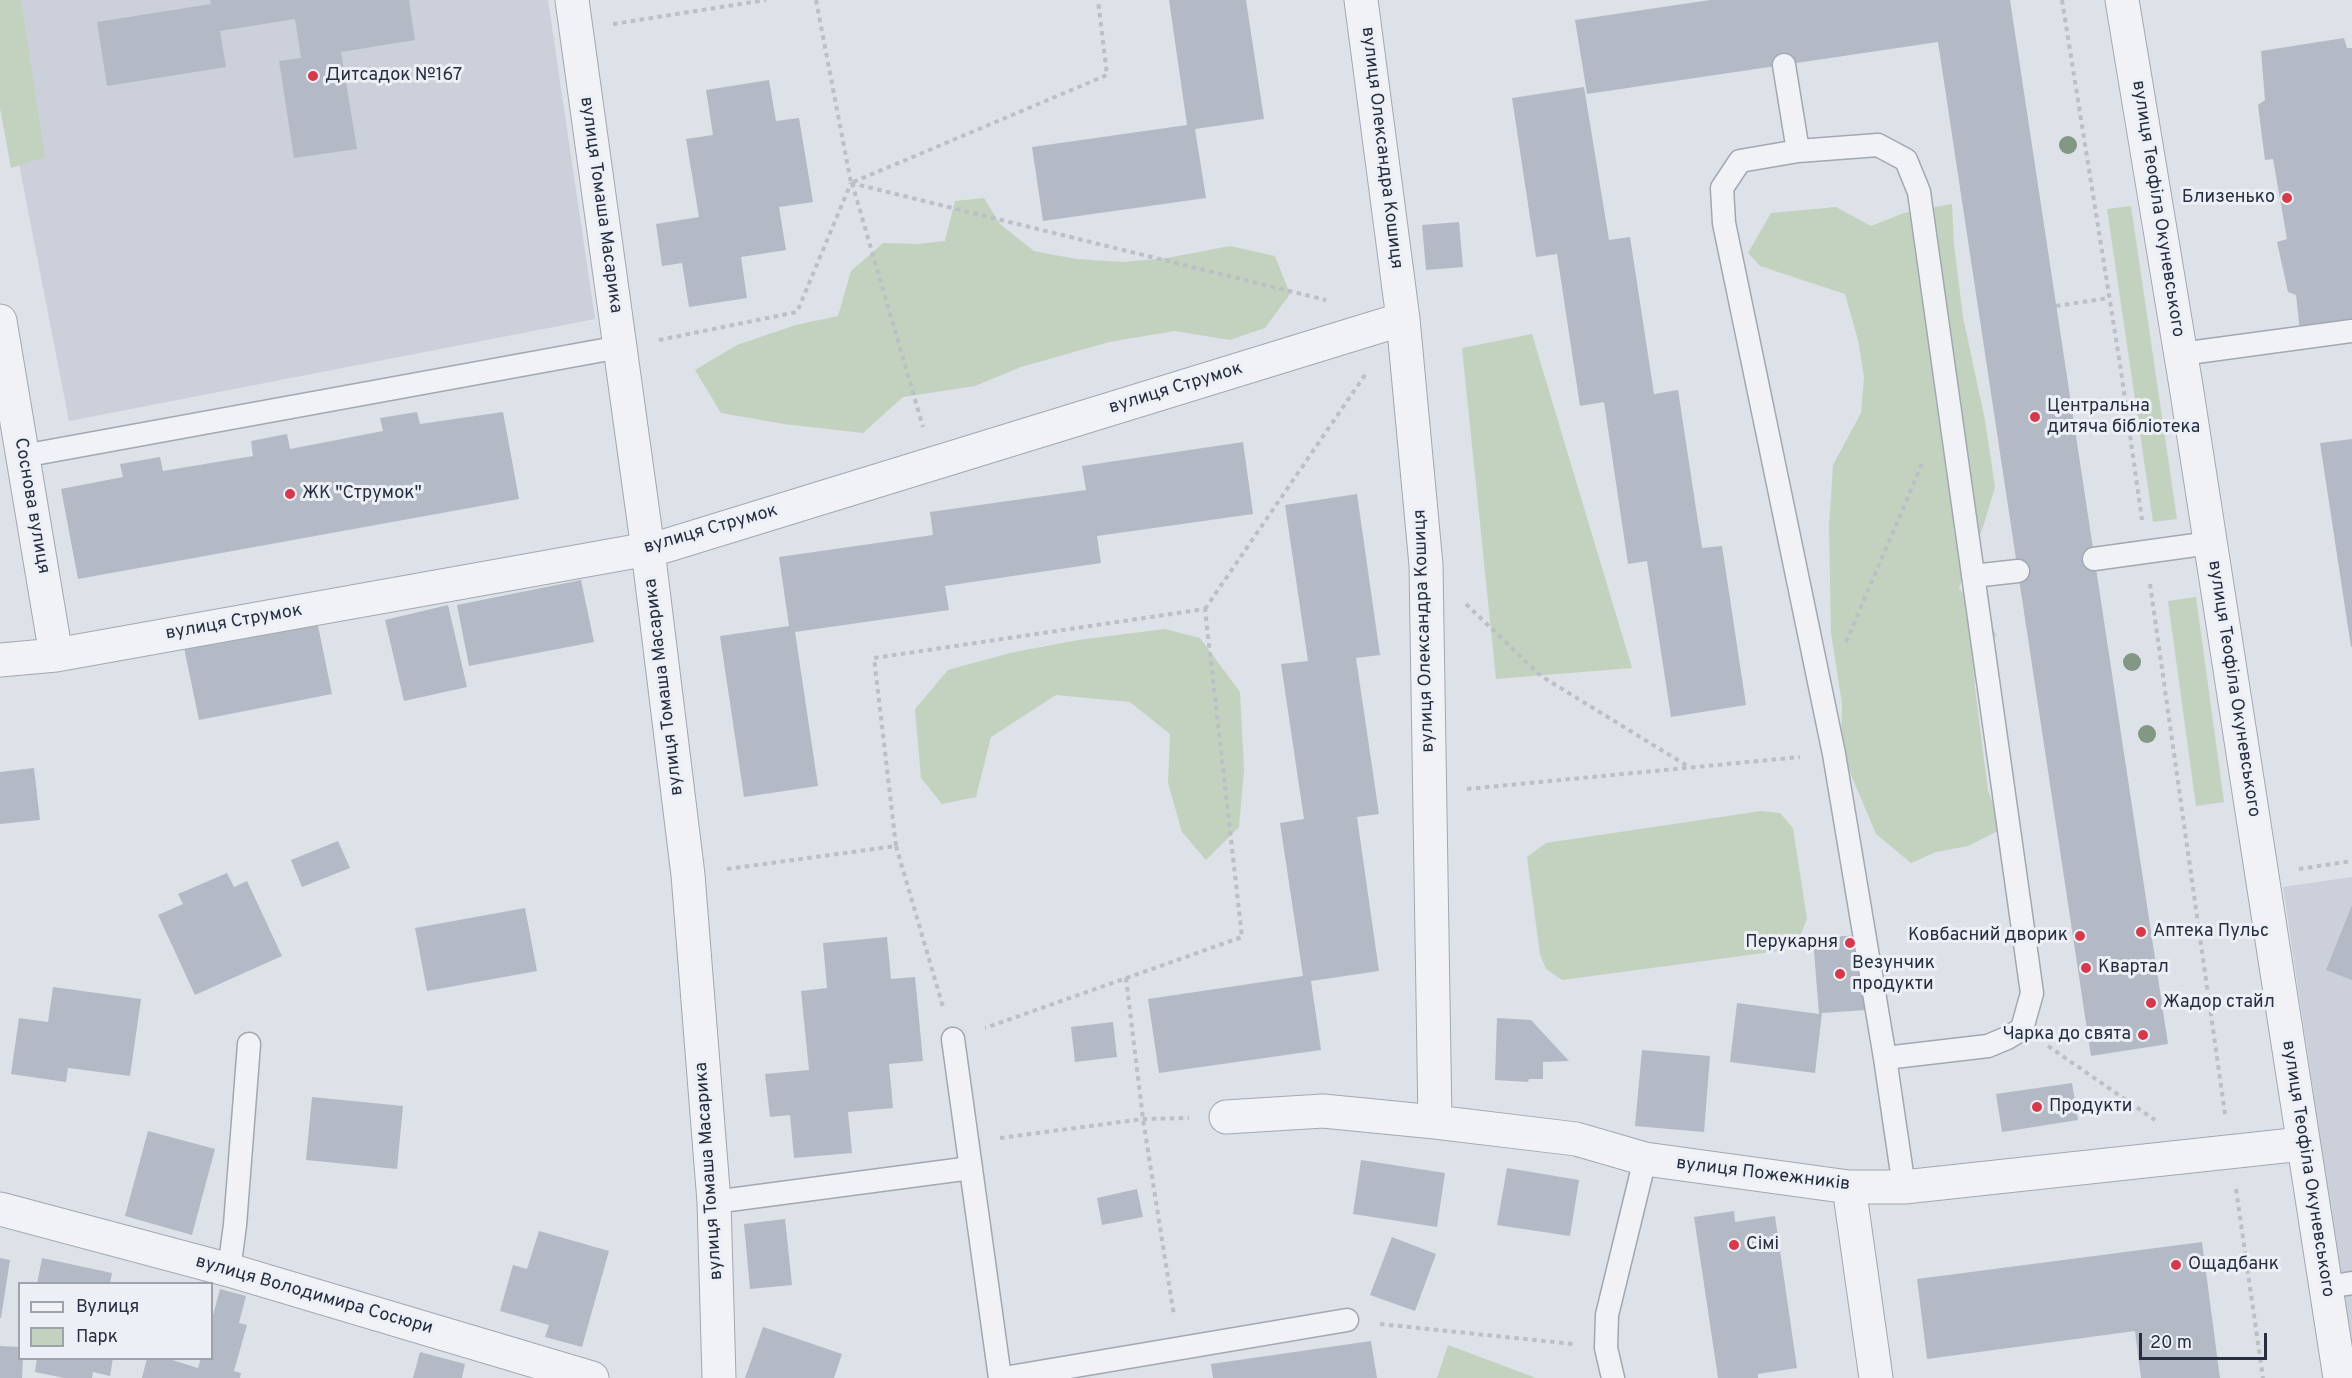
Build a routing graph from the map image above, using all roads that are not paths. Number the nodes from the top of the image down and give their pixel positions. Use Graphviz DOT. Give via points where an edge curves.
graph roads {
  1 [pos="1361,0"];
  2 [pos="2122,0"];
  3 [pos="574,15"];
  4 [pos="1784,65"];
  5 [pos="1798,152"];
  6 [pos="1403,319"];
  7 [pos="0,321"];
  8 [pos="2352,332"];
  9 [pos="620,348"];
  10 [pos="2181,354"];
  11 [pos="23,456"];
  12 [pos="2210,543"];
  13 [pos="648,550"];
  14 [pos="2094,559"];
  15 [pos="2018,571"];
  16 [pos="1973,576"];
  17 [pos="56,655"];
  18 [pos="0,660"];
  19 [pos="953,1039"];
  20 [pos="249,1044"];
  21 [pos="1885,1058"];
  22 [pos="1226,1117"];
  23 [pos="1435,1122"];
  24 [pos="2302,1144"];
  25 [pos="1645,1159"];
  26 [pos="971,1168"];
  27 [pos="1849,1187"];
  28 [pos="1904,1187"];
  29 [pos="714,1202"];
  30 [pos="0,1209"];
  31 [pos="230,1270"];
  32 [pos="2339,1285"];
  33 [pos="1347,1320"];
  34 [pos="592,1378"];
  35 [pos="719,1378"];
  36 [pos="1002,1378"];
  37 [pos="1613,1378"];
  38 [pos="1876,1378"];
  39 [pos="2340,1378"];
  1 -- 6 [label="street, вулиця Олександра Кошиця"];
  2 -- 10 [label="street, вулиця Теофіла Окуневського"];
  3 -- 9 [label="street, вулиця Томаша Масарика"];
  4 -- 5 [label="lane"];
  5 -- 16 [label="lane" via="1878,145 1906,160 1919,192"];
  5 -- 21 [label="lane" via="1740,160 1722,188 1723,200 1834,754"];
  6 -- 13 [label="street, вулиця Струмок"];
  6 -- 23 [label="street, вулиця Олександра Кошиця" via="1426,565"];
  7 -- 11 [label="street, Соснова вулиця"];
  8 -- 10 [label="lane"];
  9 -- 11 [label="lane"];
  9 -- 13 [label="street, вулиця Томаша Масарика"];
  10 -- 12 [label="street, вулиця Теофіла Окуневського"];
  11 -- 17 [label="street, Соснова вулиця"];
  12 -- 14 [label="lane"];
  12 -- 24 [label="street, вулиця Теофіла Окуневського"];
  13 -- 17 [label="street, вулиця Струмок"];
  13 -- 29 [label="street, вулиця Томаша Масарика" via="688,875"];
  15 -- 16 [label="lane"];
  16 -- 21 [label="lane" via="2032,993 2022,1029 1988,1046"];
  17 -- 18 [label="street, вулиця Струмок"];
  19 -- 26 [label="lane"];
  20 -- 31 [label="lane"];
  21 -- 28 [label="lane"];
  22 -- 23 [label="street, вулиця Пожежників" via="1323,1110"];
  23 -- 25 [label="street, вулиця Пожежників" via="1576,1139"];
  24 -- 28 [label="street, вулиця Пожежників"];
  24 -- 32 [label="street, вулиця Теофіла Окуневського"];
  25 -- 27 [label="street, вулиця Пожежників"];
  25 -- 37 [label="lane" via="1607,1316 1606,1348"];
  26 -- 29 [label="lane"];
  26 -- 36 [label="lane"];
  27 -- 28 [label="street, вулиця Пожежників"];
  27 -- 38 [label="street"];
  29 -- 35 [label="street, вулиця Томаша Масарика"];
  30 -- 31 [label="street, вулиця Володимира Сосюри"];
  31 -- 34 [label="street, вулиця Володимира Сосюри"];
  32 -- 39 [label="street, вулиця Теофіла Окуневського"];
  33 -- 36 [label="lane"];
}
